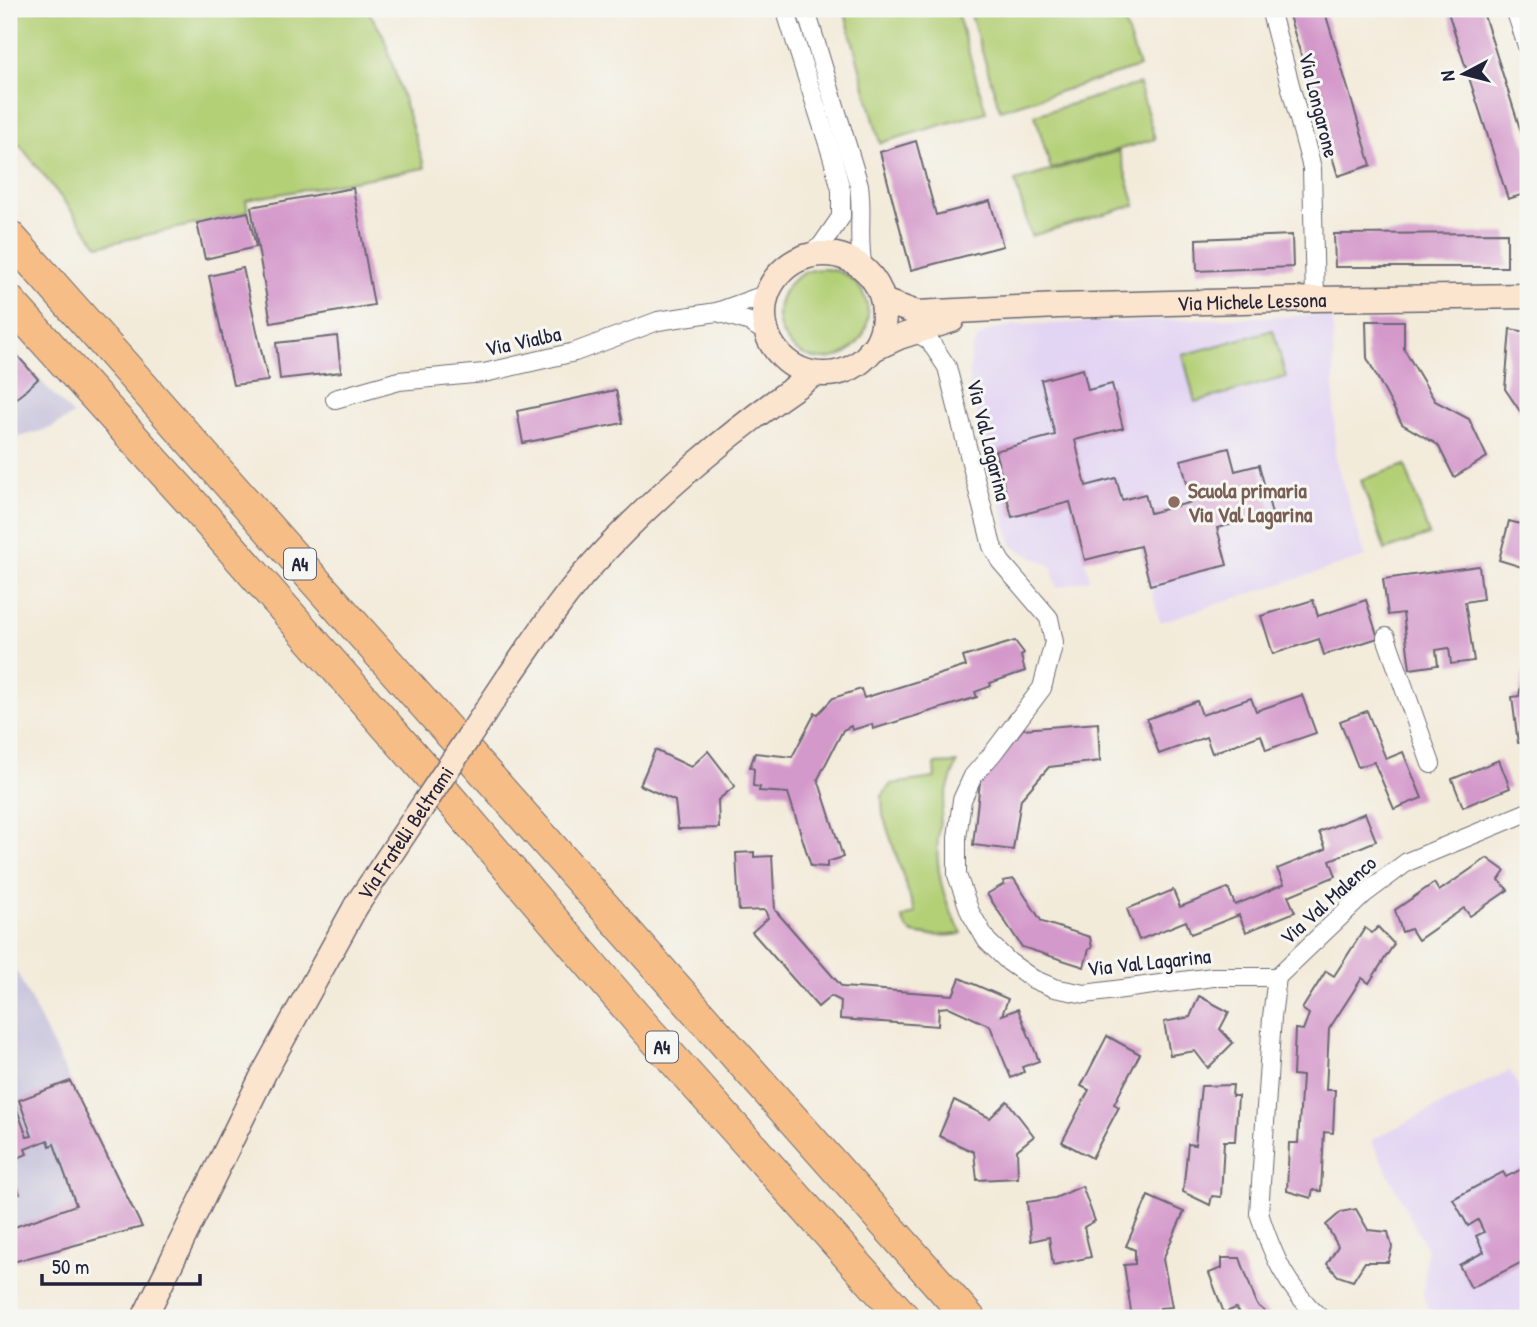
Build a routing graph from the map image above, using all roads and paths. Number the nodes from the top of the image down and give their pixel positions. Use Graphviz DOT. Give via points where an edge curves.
graph roads {
  1 [pos="1270,9"];
  2 [pos="1515,9"];
  3 [pos="809,11"];
  4 [pos="782,13"];
  5 [pos="1528,49"];
  6 [pos="9,236"];
  7 [pos="808,255"];
  8 [pos="863,267"];
  9 [pos="767,294"];
  10 [pos="1528,296"];
  11 [pos="1315,299"];
  12 [pos="9,301"];
  13 [pos="883,301"];
  14 [pos="976,311"];
  15 [pos="717,312"];
  16 [pos="915,332"];
  17 [pos="772,342"];
  18 [pos="871,350"];
  19 [pos="813,375"];
  20 [pos="335,398"];
  21 [pos="755,414"];
  22 [pos="1386,637"];
  23 [pos="1431,764"];
  24 [pos="1528,812"];
  25 [pos="1277,977"];
  26 [pos="144,1318"];
  27 [pos="904,1318"];
  28 [pos="969,1318"];
  29 [pos="1320,1318"];
  1 -- 11 [label="street, Via Longarone" via="1312,168"];
  2 -- 5 [label="street"];
  3 -- 4 [label="street" via="799,18"];
  3 -- 8 [label="street" via="859,185"];
  4 -- 7 [label="street" via="841,190 841,217 821,246"];
  6 -- 28 [label="highway, A4"];
  7 -- 8 [label="street" via="846,257"];
  7 -- 9 [label="street" via="776,276"];
  8 -- 13 [label="street"];
  9 -- 15 [label="street, Via Vialba"];
  9 -- 17 [label="street" via="764,313"];
  10 -- 11 [label="street, Via Michele Lessona"];
  11 -- 14 [label="street, Via Michele Lessona"];
  12 -- 27 [label="highway, A4" via="210,524 639,1021"];
  13 -- 14 [label="street, Via Michele Lessona" via="917,313"];
  13 -- 18 [label="street" via="884,321"];
  14 -- 16 [label="street, Via Michele Lessona"];
  15 -- 17 [label="street, Via Vialba" via="751,322"];
  15 -- 20 [label="street, Via Vialba" via="658,321 576,352 484,373 399,381"];
  16 -- 18 [label="street, Via Michele Lessona"];
  16 -- 25 [label="street, Via Val Lagarina" via="929,340 947,367 992,546 1000,562 1049,618 1054,642 1042,688 973,776 962,800 957,875 970,912 987,941 1009,962 1054,988 1085,994 1213,977"];
  17 -- 19 [label="street" via="792,365"];
  17 -- 21 [label="street, Via Fratelli Beltrami" via="778,370"];
  18 -- 19 [label="street" via="850,368"];
  19 -- 21 [label="street, Via Fratelli Beltrami"];
  21 -- 26 [label="street, Via Fratelli Beltrami, bridge" via="590,567 508,678 356,906 264,1073"];
  22 -- 23 [label="street"];
  24 -- 25 [label="street, Via Val Malenco" via="1407,862 1364,894"];
  25 -- 29 [label="street" via="1259,1213 1286,1280"];
}
